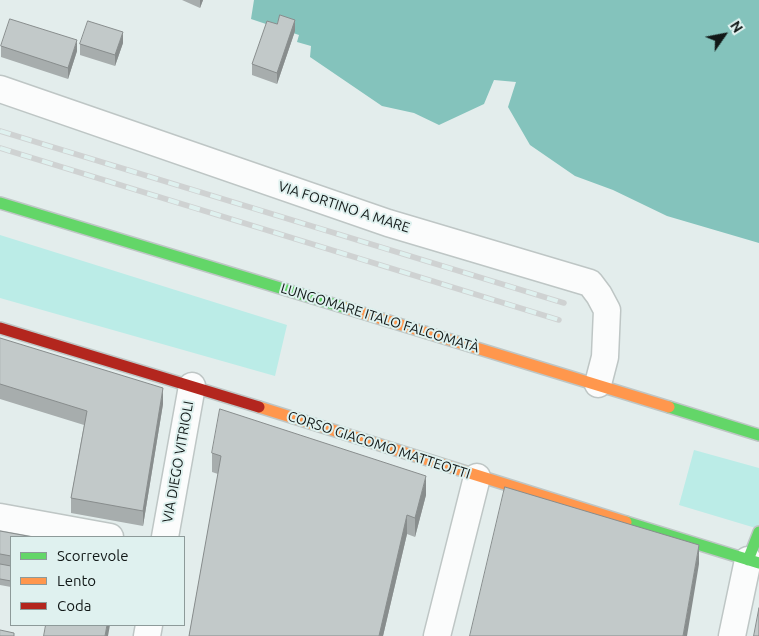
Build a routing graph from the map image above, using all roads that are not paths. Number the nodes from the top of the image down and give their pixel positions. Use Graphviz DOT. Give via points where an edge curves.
graph roads {
  1 [pos="0,89"];
  2 [pos="0,203"];
  3 [pos="0,328"];
  4 [pos="598,384"];
  5 [pos="192,386"];
  6 [pos="759,435"];
  7 [pos="478,477"];
  8 [pos="0,517"];
  9 [pos="759,532"];
  10 [pos="104,536"];
  11 [pos="165,536"];
  12 [pos="753,561"];
  13 [pos="437,636"];
  14 [pos="732,636"];
  1 -- 4 [label="street, VIA FORTINO A MARE" via="380,220 590,283 607,310 605,357"];
  2 -- 4 [label="main road, LUNGOMARE ITALO FALCOMATÀ"];
  3 -- 5 [label="main road, CORSO GIACOMO MATTEOTTI"];
  4 -- 6 [label="main road, LUNGOMARE ITALO FALCOMATÀ"];
  5 -- 7 [label="main road, CORSO GIACOMO MATTEOTTI"];
  5 -- 11 [label="street, VIA DIEGO VITRIOLI"];
  7 -- 12 [label="main road, CORSO GIACOMO MATTEOTTI"];
  7 -- 13 [label="street"];
  8 -- 10 [label="street"];
  9 -- 12 [label="main road"];
  12 -- 14 [label="street"];
}
